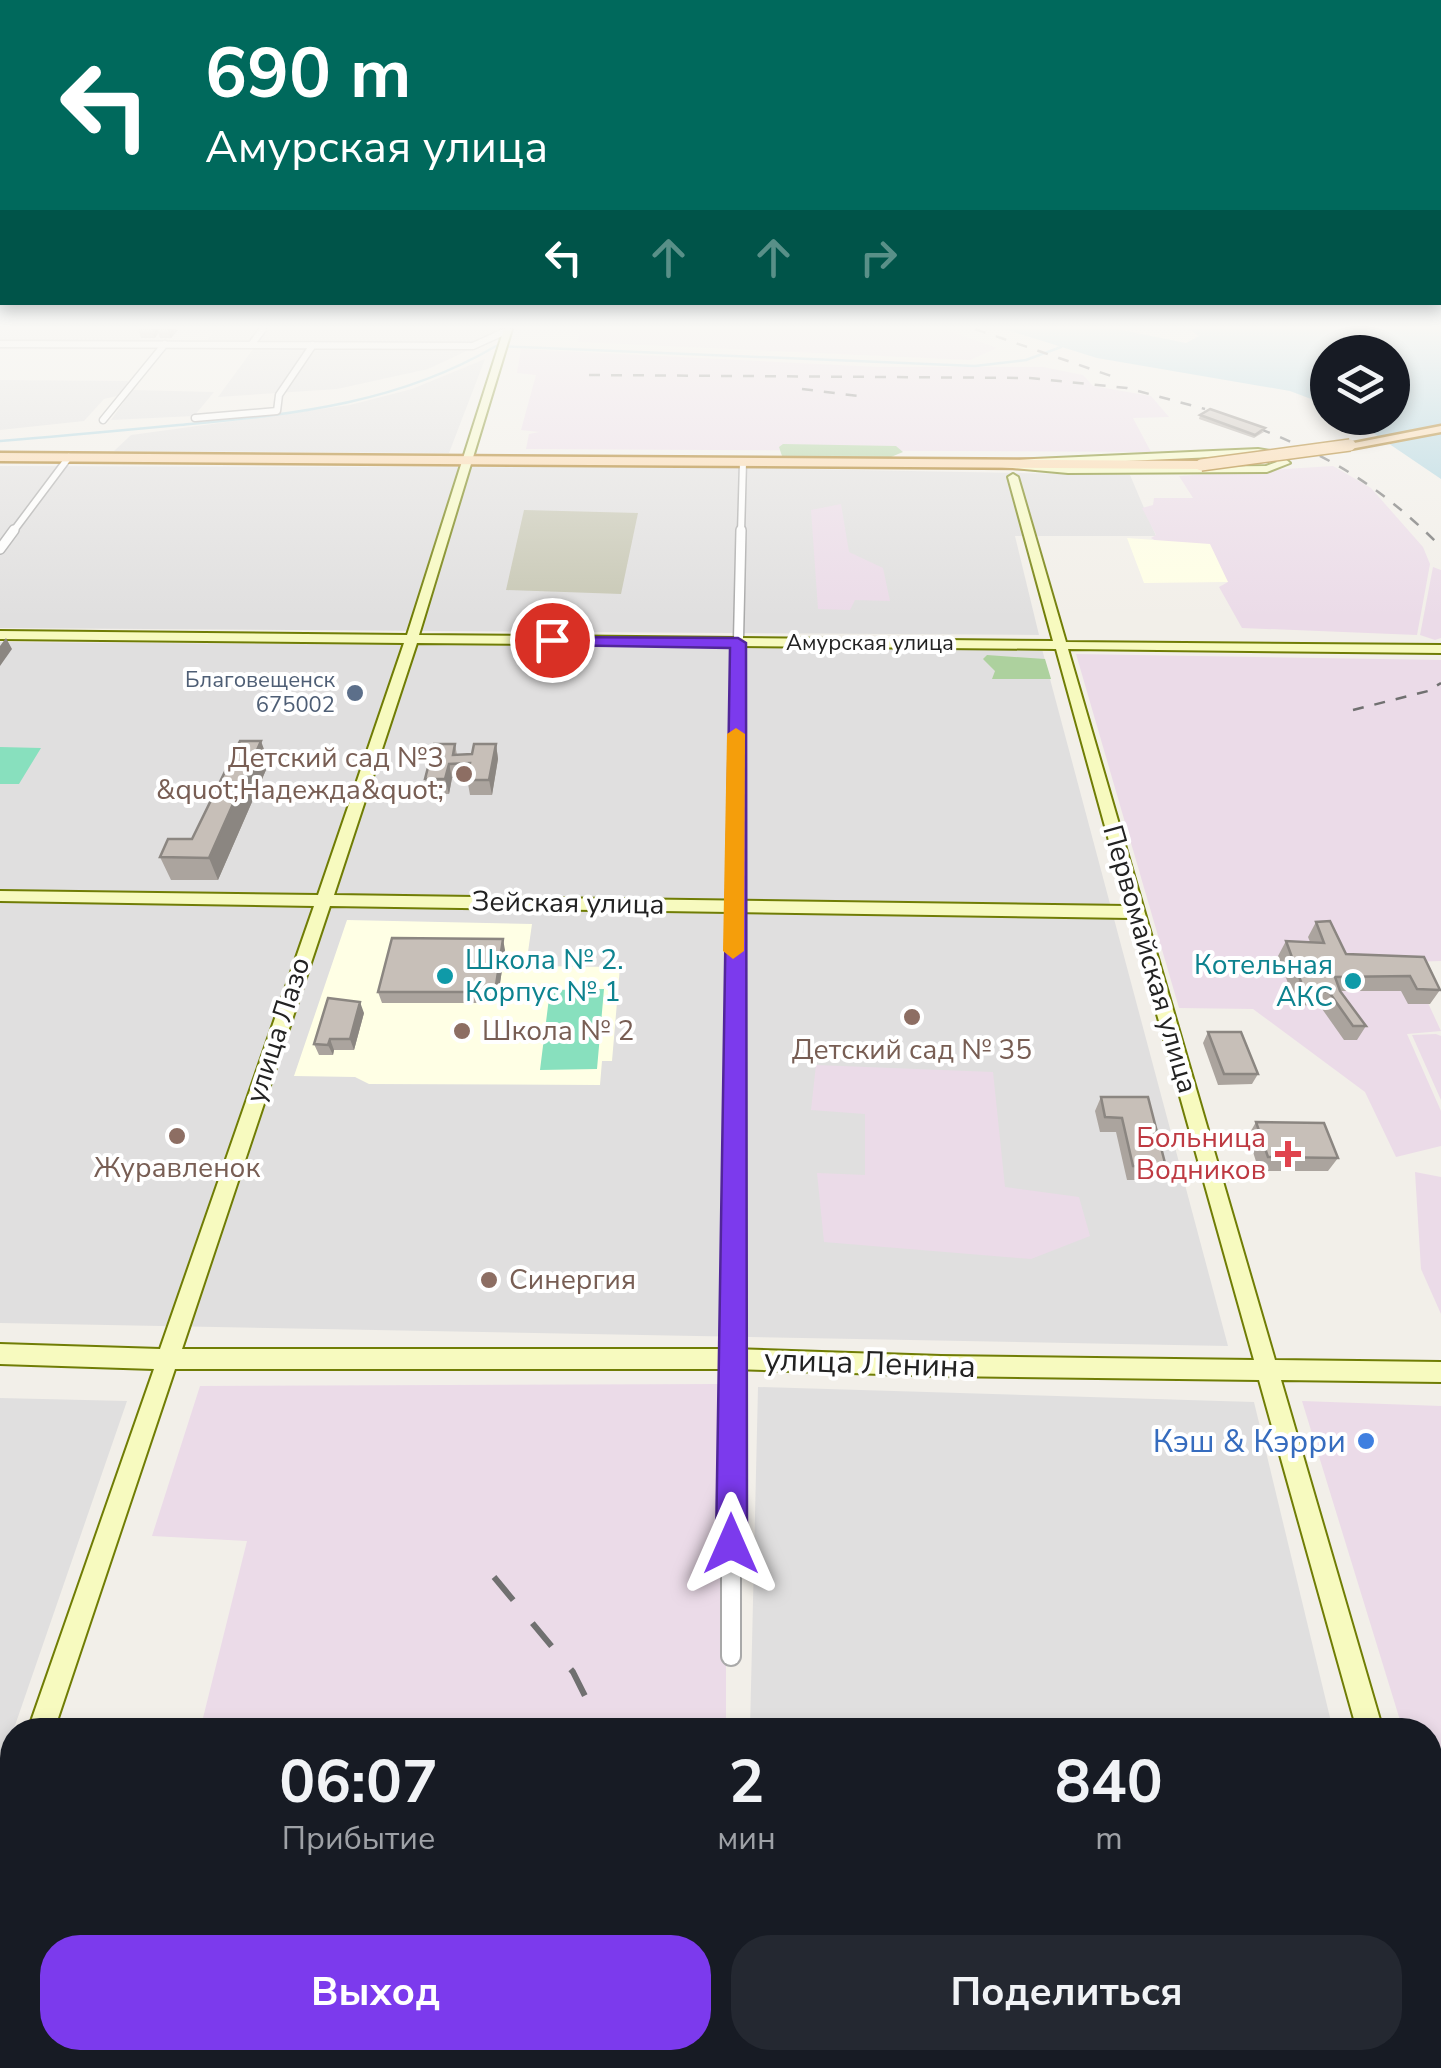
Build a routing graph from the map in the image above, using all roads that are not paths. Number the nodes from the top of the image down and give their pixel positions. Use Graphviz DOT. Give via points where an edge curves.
graph roads {
  1 [pos="480,426"];
  2 [pos="1441,429"];
  3 [pos="0,457"];
  4 [pos="68,457"];
  5 [pos="469,461"];
  6 [pos="743,462"];
  7 [pos="996,464"];
  8 [pos="1046,471"];
  9 [pos="1013,477"];
  10 [pos="0,549"];
  11 [pos="0,635"];
  12 [pos="412,640"];
  13 [pos="738,643"];
  14 [pos="1062,644"];
  15 [pos="1441,648"];
  16 [pos="0,896"];
  17 [pos="321,900"];
  18 [pos="733,907"];
  19 [pos="1135,912"];
  20 [pos="0,1354"];
  21 [pos="167,1359"];
  22 [pos="732,1359"];
  23 [pos="1266,1370"];
  24 [pos="1441,1372"];
  25 [pos="731,1656"];
  26 [pos="44,1718"];
  27 [pos="1367,1718"];
  1 -- 5 [label="street, улица Лазо"];
  2 -- 7 [label="main road, bridge" via="1201,465"];
  3 -- 4 [label="main road"];
  4 -- 5 [label="main road"];
  4 -- 10 [label="street"];
  5 -- 6 [label="main road"];
  5 -- 12 [label="street, улица Лазо"];
  6 -- 7 [label="main road"];
  6 -- 13 [label="street"];
  7 -- 8 [label="street"];
  7 -- 8 [label="street" via="1258,452 1284,463 1267,469"];
  7 -- 9 [label="street"];
  8 -- 9 [label="street"];
  9 -- 14 [label="street, Первомайская улица"];
  11 -- 12 [label="street, Амурская улица"];
  12 -- 13 [label="street, Амурская улица"];
  12 -- 17 [label="street, улица Лазо"];
  13 -- 14 [label="street, Амурская улица"];
  13 -- 18 [label="street"];
  14 -- 15 [label="street, Амурская улица"];
  14 -- 19 [label="street, Первомайская улица"];
  16 -- 17 [label="street, Зейская улица"];
  17 -- 18 [label="street, Зейская улица"];
  17 -- 21 [label="street, улица Лазо"];
  18 -- 19 [label="street, Зейская улица"];
  18 -- 22 [label="street"];
  19 -- 23 [label="street, Первомайская улица"];
  20 -- 21 [label="street, улица Ленина"];
  21 -- 22 [label="street, улица Ленина"];
  21 -- 26 [label="street, улица Лазо"];
  22 -- 23 [label="street, улица Ленина"];
  22 -- 25 [label="street"];
  23 -- 24 [label="street, улица Ленина"];
  23 -- 27 [label="street, Первомайская улица"];
}
